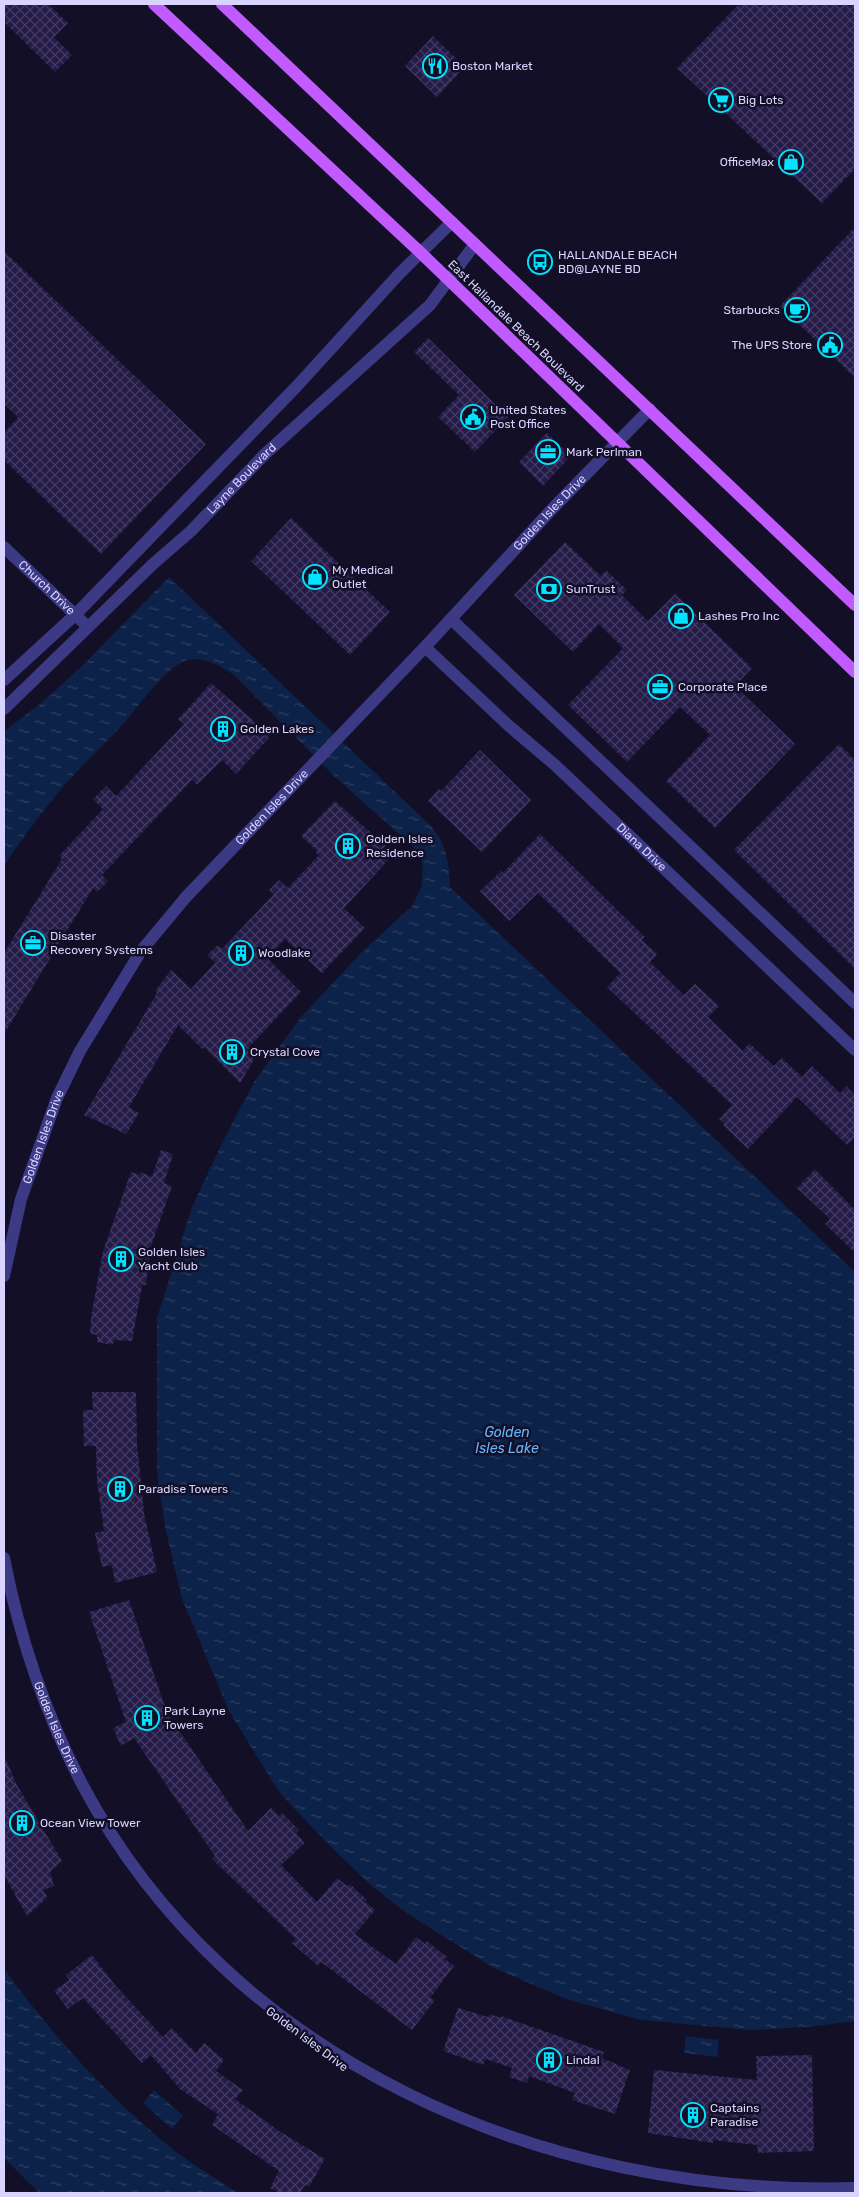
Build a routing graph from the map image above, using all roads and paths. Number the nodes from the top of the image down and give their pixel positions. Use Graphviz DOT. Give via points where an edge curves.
graph roads {
  1 [pos="154,4"];
  2 [pos="222,4"];
  3 [pos="452,222"];
  4 [pos="475,244"];
  5 [pos="422,254"];
  6 [pos="448,280"];
  7 [pos="650,409"];
  8 [pos="616,443"];
  9 [pos="4,547"];
  10 [pos="855,605"];
  11 [pos="76,614"];
  12 [pos="451,619"];
  13 [pos="88,627"];
  14 [pos="425,647"];
  15 [pos="855,672"];
  16 [pos="4,680"];
  17 [pos="4,709"];
  18 [pos="855,1003"];
  19 [pos="855,1050"];
  20 [pos="4,1276"];
  21 [pos="4,1558"];
  22 [pos="446,2124"];
  23 [pos="660,2186"];
  24 [pos="855,2188"];
  1 -- 5 [label="main road, East Hallandale Beach Boulevard"];
  2 -- 3 [label="main road"];
  3 -- 4 [label="main road"];
  3 -- 5 [label="street, Layne Boulevard"];
  4 -- 6 [label="street, Layne Boulevard"];
  4 -- 7 [label="main road"];
  5 -- 6 [label="main road, East Hallandale Beach Boulevard"];
  5 -- 11 [label="street, Layne Boulevard" via="400,273 297,386"];
  6 -- 8 [label="main road, East Hallandale Beach Boulevard"];
  6 -- 13 [label="street, Layne Boulevard" via="430,305 271,448 191,531"];
  7 -- 8 [label="street, Golden Isles Drive"];
  7 -- 10 [label="main road"];
  8 -- 12 [label="street, Golden Isles Drive"];
  8 -- 15 [label="main road, East Hallandale Beach Boulevard"];
  9 -- 11 [label="street, Church Drive"];
  11 -- 13 [label="street, Church Drive"];
  11 -- 16 [label="street, Layne Boulevard"];
  12 -- 14 [label="street, Golden Isles Drive"];
  12 -- 18 [label="street"];
  13 -- 17 [label="street, Layne Boulevard"];
  14 -- 19 [label="street, Diana Drive" via="555,765"];
  14 -- 20 [label="street, Golden Isles Drive" via="164,922 142,951 98,1020 57,1098 21,1199"];
  21 -- 22 [label="street, Golden Isles Drive" via="18,1623 62,1742 106,1824 148,1886 196,1943 279,2021 367,2083"];
  23 -- 24 [label="street" via="734,2193"];
}
